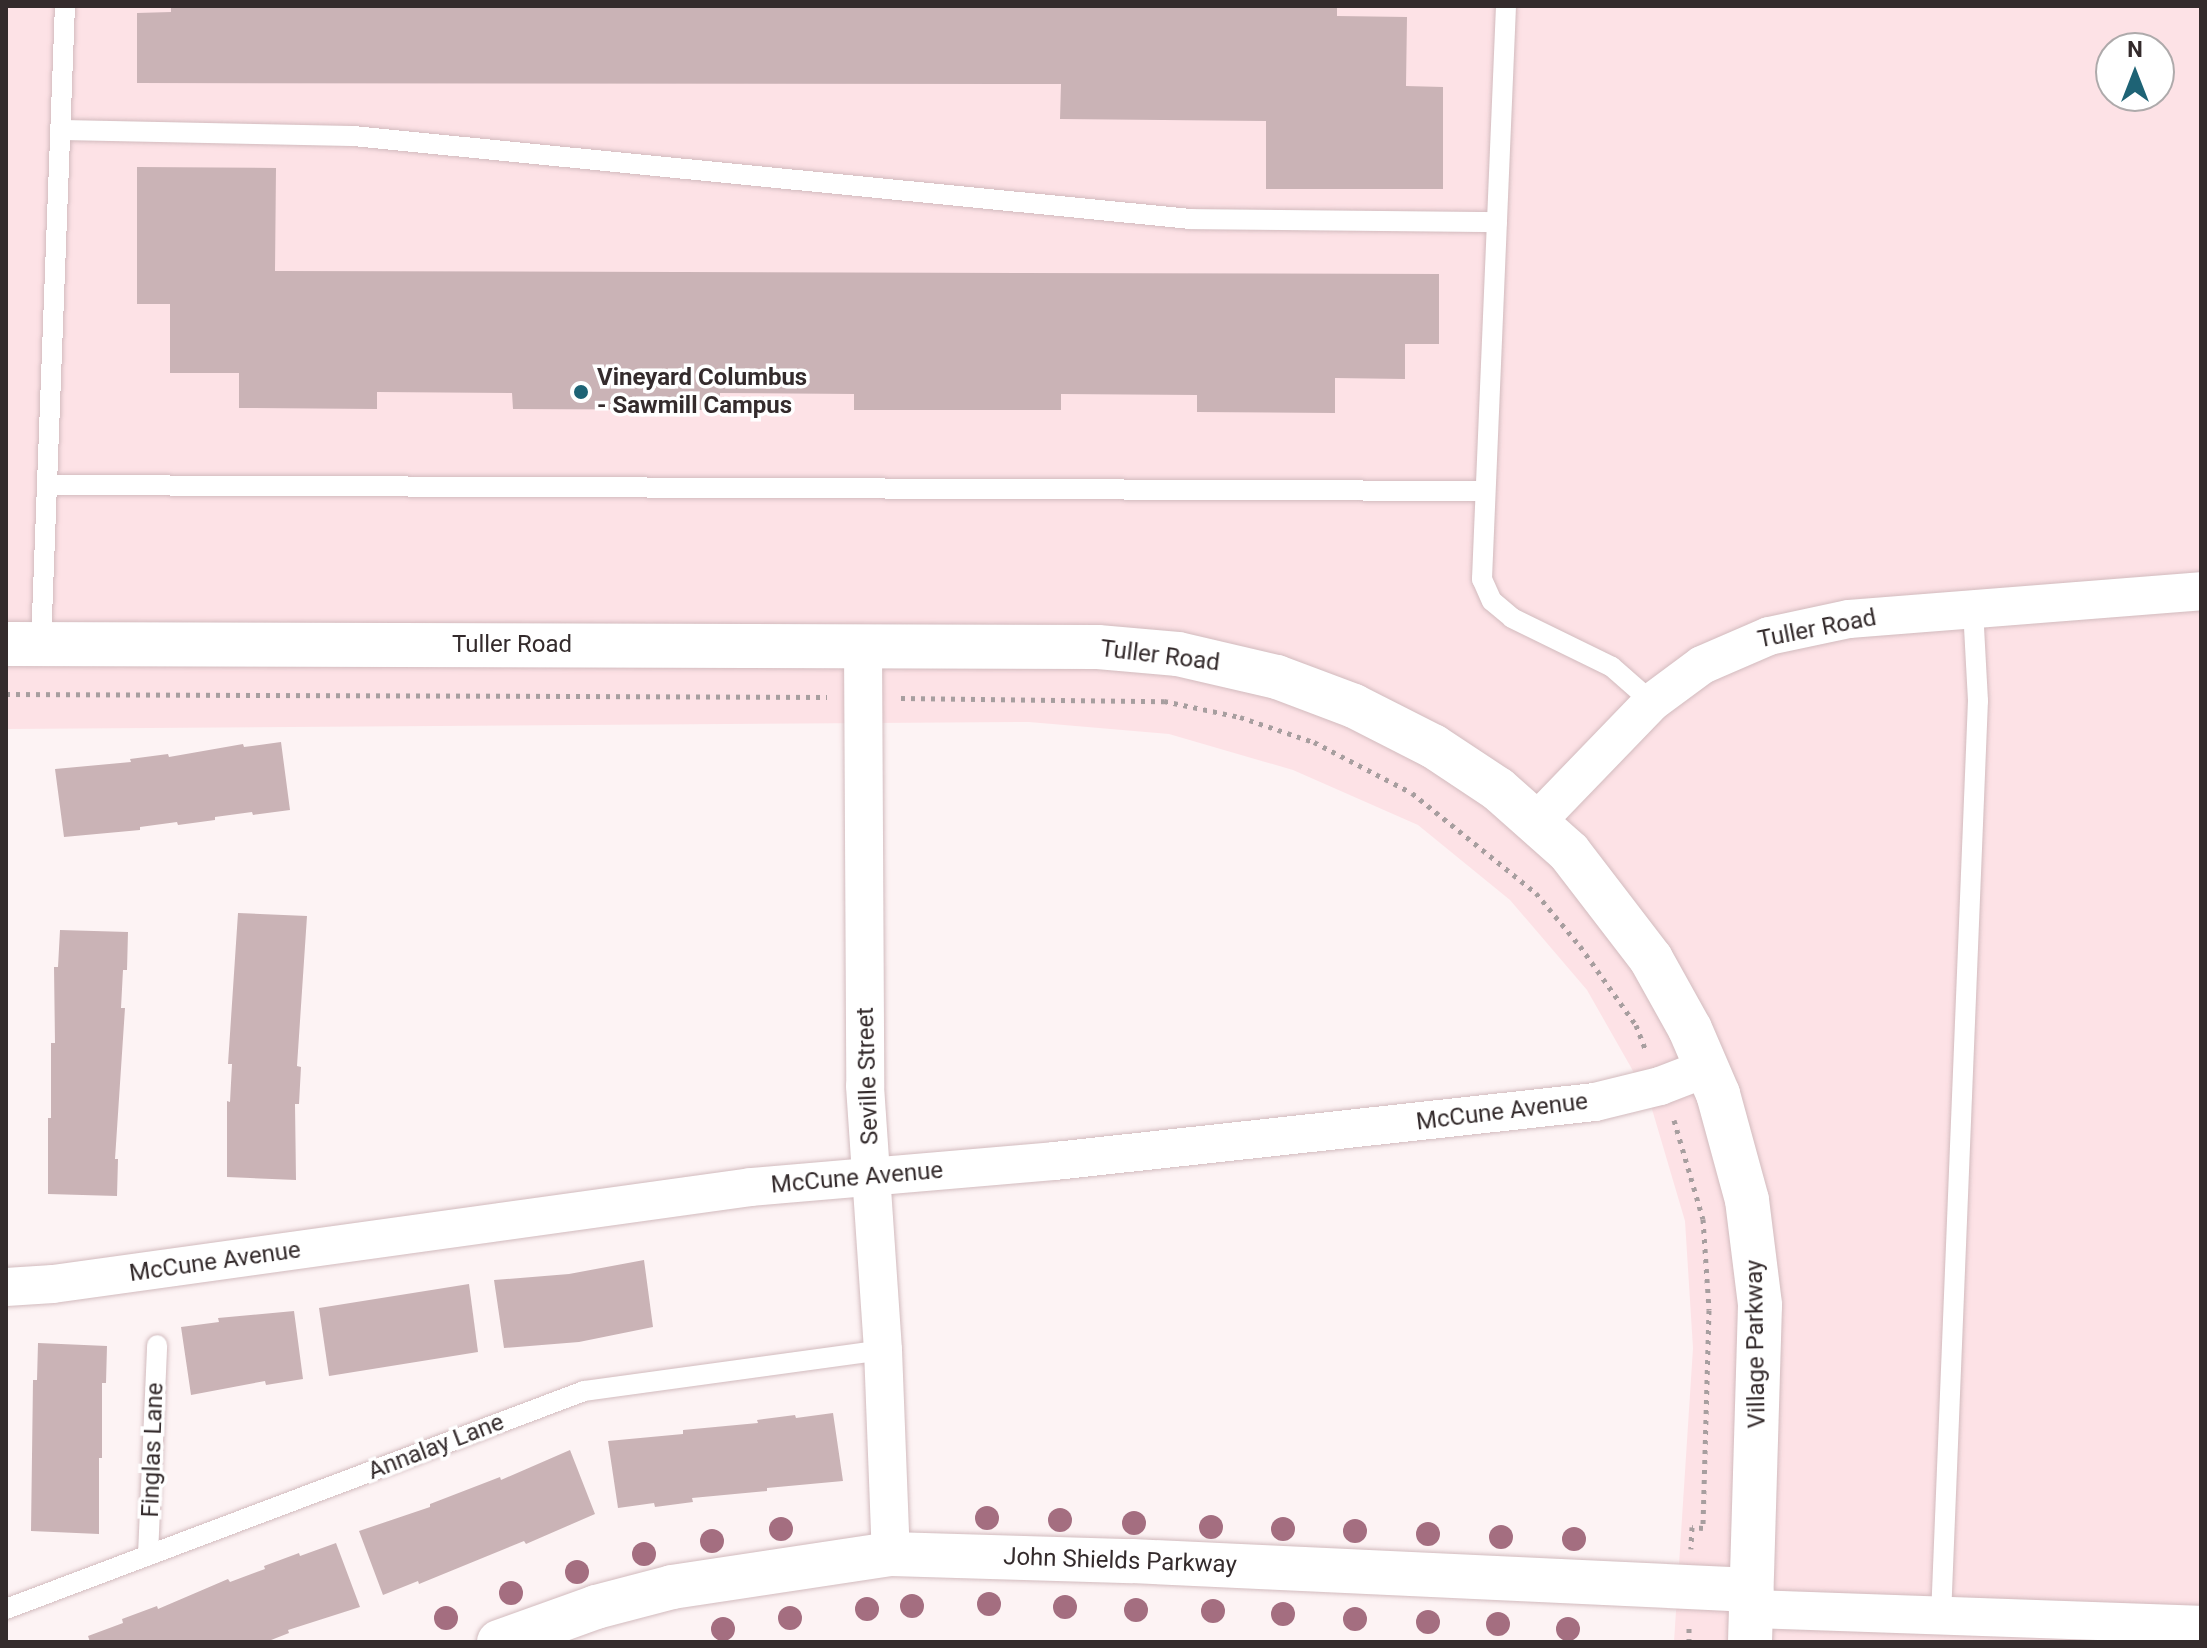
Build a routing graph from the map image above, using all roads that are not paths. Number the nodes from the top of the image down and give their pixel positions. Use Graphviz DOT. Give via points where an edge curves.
graph roads {
  1 [pos="65,6"];
  2 [pos="1506,6"];
  3 [pos="61,130"];
  4 [pos="1497,222"];
  5 [pos="49,485"];
  6 [pos="1484,491"];
  7 [pos="2201,591"];
  8 [pos="1973,609"];
  9 [pos="24,644"];
  10 [pos="863,646"];
  11 [pos="1652,702"];
  12 [pos="1538,820"];
  13 [pos="1707,1068"];
  14 [pos="873,1176"];
  15 [pos="6,1287"];
  16 [pos="157,1345"];
  17 [pos="883,1350"];
  18 [pos="891,1554"];
  19 [pos="148,1555"];
  20 [pos="6,1609"];
  21 [pos="1751,1614"];
  22 [pos="1941,1617"];
  23 [pos="2201,1625"];
  24 [pos="499,1642"];
  1 -- 3 [label="lane"];
  2 -- 4 [label="lane"];
  3 -- 4 [label="lane" via="353,136 1191,219"];
  3 -- 5 [label="lane"];
  4 -- 6 [label="lane"];
  5 -- 6 [label="lane"];
  5 -- 9 [label="lane"];
  6 -- 11 [label="lane" via="1481,571 1495,605 1538,634 1612,667"];
  7 -- 8 [label="street, Tuller Road"];
  8 -- 11 [label="street, Tuller Road" via="1849,619 1769,636 1702,665"];
  8 -- 22 [label="lane" via="1978,701"];
  9 -- 10 [label="street, Tuller Road"];
  10 -- 12 [label="street, Tuller Road" via="1098,647 1178,654 1247,669 1310,688 1395,725 1469,768"];
  10 -- 14 [label="street, Seville Street" via="865,1086"];
  11 -- 12 [label="street, Tuller Road"];
  12 -- 13 [label="street, Village Parkway" via="1578,862 1651,959"];
  13 -- 14 [label="street, McCune Avenue" via="1595,1102"];
  13 -- 21 [label="street, Village Parkway" via="1739,1162 1758,1270"];
  14 -- 15 [label="street, McCune Avenue" via="751,1187"];
  14 -- 17 [label="street, Seville Street"];
  16 -- 19 [label="lane, Finglas Lane"];
  17 -- 18 [label="street, Seville Street"];
  17 -- 19 [label="lane, Annalay Lane" via="584,1391"];
  18 -- 21 [label="street, John Shields Parkway" via="1132,1561"];
  18 -- 24 [label="street, John Shields Parkway" via="672,1587"];
  19 -- 20 [label="lane, Annalay Lane"];
  21 -- 22 [label="street"];
  22 -- 23 [label="street"];
}
